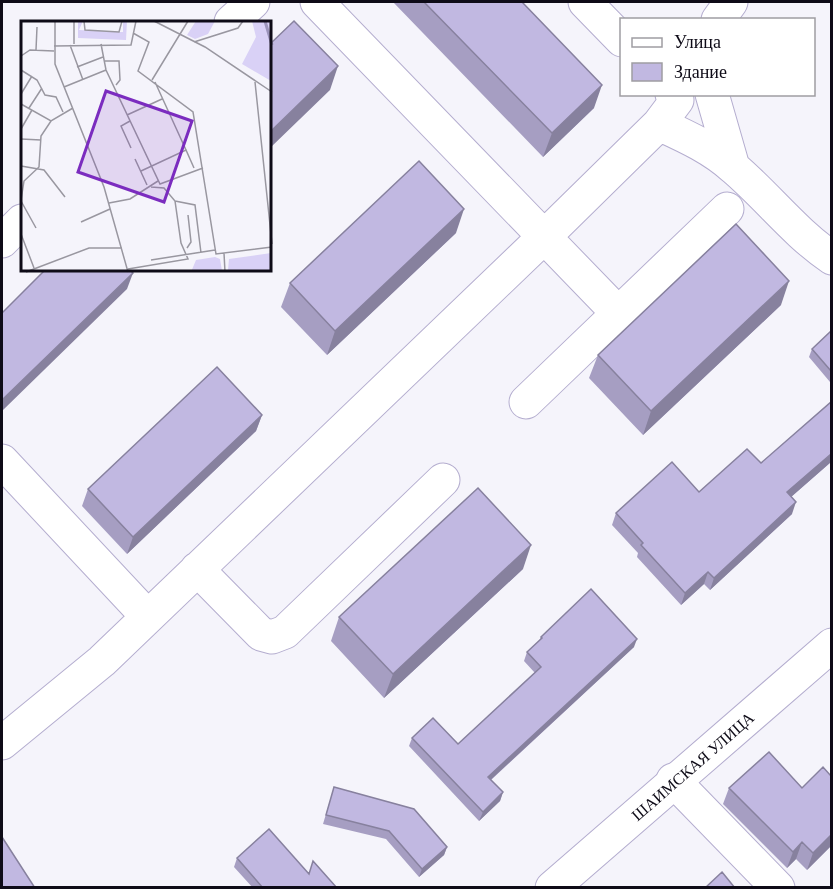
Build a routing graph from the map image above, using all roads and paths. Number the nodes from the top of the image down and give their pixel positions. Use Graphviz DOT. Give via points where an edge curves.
graph roads {
  1 [pos="253,2"];
  2 [pos="317,2"];
  3 [pos="585,2"];
  4 [pos="731,2"];
  5 [pos="719,18"];
  6 [pos="232,21"];
  7 [pos="620,39"];
  8 [pos="713,96"];
  9 [pos="673,103"];
  10 [pos="733,167"];
  11 [pos="727,208"];
  12 [pos="21,221"];
  13 [pos="544,237"];
  14 [pos="2,241"];
  15 [pos="831,258"];
  16 [pos="618,313"];
  17 [pos="526,402"];
  18 [pos="2,461"];
  19 [pos="443,480"];
  20 [pos="197,569"];
  21 [pos="148,617"];
  22 [pos="831,645"];
  23 [pos="2,743"];
  24 [pos="673,780"];
  25 [pos="552,888"];
  26 [pos="778,888"];
  1 -- 6 [label="main road"];
  2 -- 13 [label="main road"];
  3 -- 7 [label="main road"];
  4 -- 5 [label="main road"];
  8 -- 10 [label="main road"];
  9 -- 10 [label="main road" via="706,148"];
  9 -- 13 [label="main road"];
  10 -- 15 [label="main road" via="813,246"];
  11 -- 16 [label="main road"];
  12 -- 14 [label="main road"];
  13 -- 16 [label="main road"];
  13 -- 20 [label="main road"];
  16 -- 17 [label="main road"];
  18 -- 21 [label="main road"];
  19 -- 20 [label="main road" via="285,632 272,637 261,634"];
  20 -- 21 [label="main road"];
  21 -- 23 [label="main road" via="72,687"];
  22 -- 24 [label="main road, ШАИМСКАЯ УЛИЦА"];
  24 -- 25 [label="main road, ШАИМСКАЯ УЛИЦА"];
  24 -- 26 [label="main road"];
}
